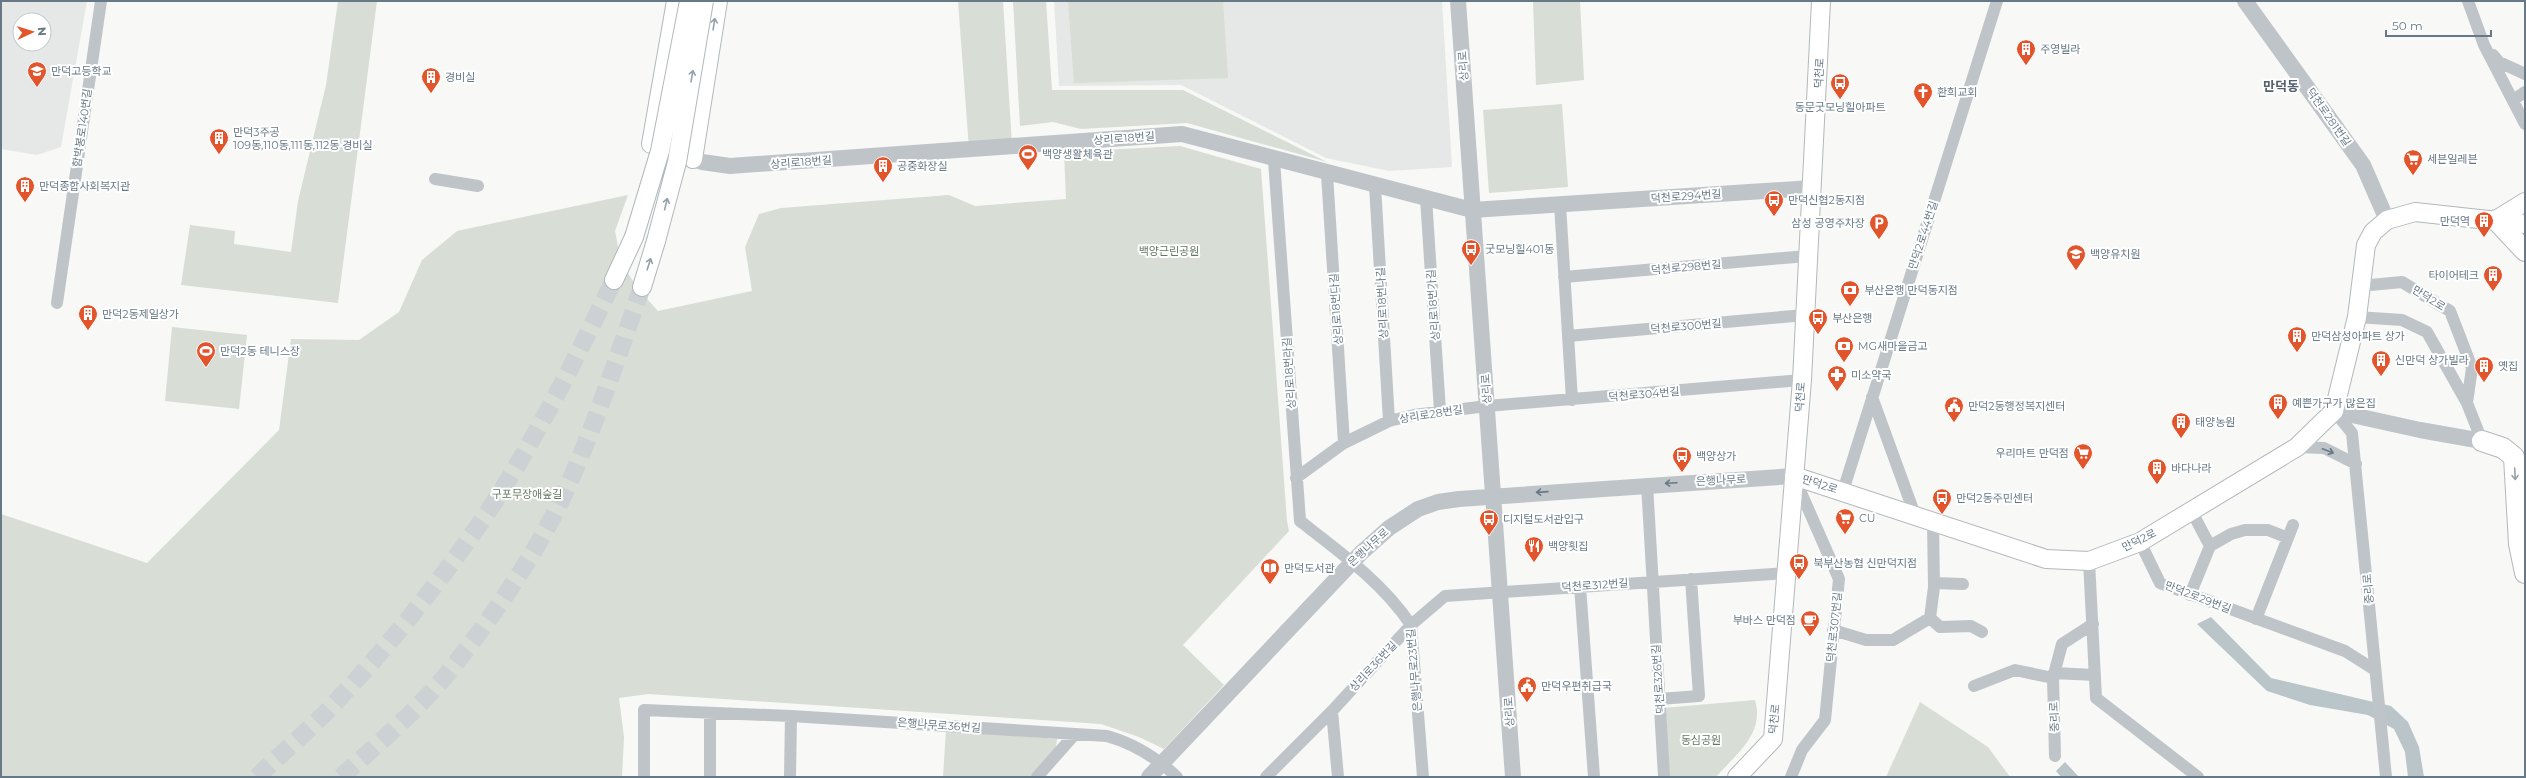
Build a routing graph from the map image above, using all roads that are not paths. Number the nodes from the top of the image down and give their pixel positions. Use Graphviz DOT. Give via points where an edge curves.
graph roads {
  1 [pos="101,1"];
  2 [pos="676,1"];
  3 [pos="690,1"];
  4 [pos="704,1"];
  5 [pos="718,1"];
  6 [pos="1458,1"];
  7 [pos="1821,1"];
  8 [pos="1832,1"];
  9 [pos="1997,1"];
  10 [pos="2245,1"];
  11 [pos="2468,1"];
  12 [pos="2484,45"];
  13 [pos="1819,67"];
  14 [pos="2525,74"];
  15 [pos="2525,92"];
  16 [pos="2513,100"];
  17 [pos="2525,124"];
  18 [pos="651,144"];
  19 [pos="693,159"];
  20 [pos="1274,160"];
  21 [pos="1327,174"];
  22 [pos="435,179"];
  23 [pos="478,186"];
  24 [pos="1375,186"];
  25 [pos="1812,188"];
  26 [pos="1426,198"];
  27 [pos="2525,202"];
  28 [pos="1560,204"];
  29 [pos="1472,210"];
  30 [pos="2387,220"];
  31 [pos="2496,220"];
  32 [pos="2525,224"];
  33 [pos="2524,253"];
  34 [pos="1807,256"];
  35 [pos="1564,277"];
  36 [pos="614,280"];
  37 [pos="2360,286"];
  38 [pos="642,287"];
  39 [pos="57,303"];
  40 [pos="1805,315"];
  41 [pos="2356,317"];
  42 [pos="1568,336"];
  43 [pos="1802,380"];
  44 [pos="1872,397"];
  45 [pos="1572,400"];
  46 [pos="2467,403"];
  47 [pos="1487,406"];
  48 [pos="1440,411"];
  49 [pos="2334,411"];
  50 [pos="1389,421"];
  51 [pos="2482,441"];
  52 [pos="1344,443"];
  53 [pos="2297,447"];
  54 [pos="2356,464"];
  55 [pos="1794,476"];
  56 [pos="1296,478"];
  57 [pos="1647,484"];
  58 [pos="1843,491"];
  59 [pos="1494,496"];
  60 [pos="2192,512"];
  61 [pos="1915,515"];
  62 [pos="1933,521"];
  63 [pos="2293,525"];
  64 [pos="2288,538"];
  65 [pos="2140,542"];
  66 [pos="2210,546"];
  67 [pos="2089,561"];
  68 [pos="1352,562"];
  69 [pos="1786,573"];
  70 [pos="2525,573"];
  71 [pos="1691,579"];
  72 [pos="1652,582"];
  73 [pos="1934,583"];
  74 [pos="1963,584"];
  75 [pos="1580,586"];
  76 [pos="1500,592"];
  77 [pos="2190,595"];
  78 [pos="1930,618"];
  79 [pos="2256,619"];
  80 [pos="2093,624"];
  81 [pos="1411,625"];
  82 [pos="1834,630"];
  83 [pos="1982,632"];
  84 [pos="2375,670"];
  85 [pos="2053,675"];
  86 [pos="2095,675"];
  87 [pos="1974,686"];
  88 [pos="1659,699"];
  89 [pos="1332,711"];
  90 [pos="710,713"];
  91 [pos="791,716"];
  92 [pos="1075,734"];
  93 [pos="2055,756"];
  94 [pos="1162,762"];
  95 [pos="644,777"];
  96 [pos="710,777"];
  97 [pos="790,777"];
  98 [pos="1036,777"];
  99 [pos="1149,777"];
  100 [pos="1177,777"];
  101 [pos="1266,777"];
  102 [pos="1338,777"];
  103 [pos="1423,777"];
  104 [pos="1514,777"];
  105 [pos="1594,777"];
  106 [pos="1664,777"];
  107 [pos="1736,777"];
  108 [pos="1791,777"];
  109 [pos="2198,777"];
  110 [pos="2386,777"];
  1 -- 39 [label="street, 함박봉로140번길"];
  2 -- 18 [label="main road"];
  3 -- 36 [label="main road, bridge" via="660,151 634,237"];
  38 -- 4 [label="main road, one-way, bridge" via="677,162"];
  19 -- 5 [label="main road, one-way"];
  6 -- 29 [label="street, 상리로"];
  7 -- 13 [label="main road, 덕천로"];
  8 -- 13 [label="main road"];
  9 -- 44 [label="street, 만덕2로44번길"];
  10 -- 30 [label="street, 덕천로281번길" via="2363,165"];
  11 -- 12 [label="street"];
  12 -- 14 [label="street" via="2499,62"];
  12 -- 16 [label="street"];
  13 -- 25 [label="main road, 덕천로"];
  15 -- 16 [label="street"];
  16 -- 17 [label="street"];
  18 -- 19 [label="street, 상리로18번길"];
  19 -- 20 [label="street, 상리로18번길" via="730,166 776,164 1182,134"];
  20 -- 21 [label="street, 상리로18번길"];
  20 -- 56 [label="street, 상리로18번라길"];
  21 -- 24 [label="street, 상리로18번길"];
  21 -- 52 [label="street, 상리로18번다길"];
  22 -- 23 [label="street"];
  24 -- 26 [label="street, 상리로18번길"];
  24 -- 50 [label="street, 상리로18번나길"];
  25 -- 28 [label="street, 덕천로294번길"];
  25 -- 34 [label="main road, 덕천로"];
  26 -- 29 [label="street, 상리로18번길"];
  26 -- 48 [label="street, 상리로18번가길"];
  27 -- 31 [label="main road"];
  28 -- 29 [label="street, 덕천로294번길"];
  28 -- 35 [label="street"];
  29 -- 47 [label="street, 상리로"];
  30 -- 31 [label="main road" via="2415,212"];
  30 -- 37 [label="main road" via="2373,232 2366,244"];
  31 -- 32 [label="main road"];
  31 -- 33 [label="main road"];
  34 -- 35 [label="street, 덕천로298번길"];
  34 -- 40 [label="main road, 덕천로"];
  35 -- 42 [label="street"];
  37 -- 41 [label="main road"];
  37 -- 46 [label="street, 만덕2로" via="2402,282 2450,311 2472,368"];
  40 -- 42 [label="street, 덕천로300번길"];
  40 -- 43 [label="main road, 덕천로"];
  41 -- 46 [label="street" via="2402,320 2427,332"];
  41 -- 49 [label="main road"];
  42 -- 45 [label="street"];
  43 -- 45 [label="street, 덕천로304번길"];
  43 -- 55 [label="main road, 덕천로"];
  44 -- 58 [label="street, 만덕2로44번길"];
  44 -- 61 [label="street"];
  45 -- 47 [label="street, 덕천로304번길"];
  46 -- 51 [label="street"];
  47 -- 48 [label="street, 상리로28번길"];
  47 -- 59 [label="street, 상리로"];
  48 -- 50 [label="street, 상리로28번길"];
  49 -- 51 [label="street"];
  49 -- 53 [label="main road, 만덕2로"];
  49 -- 54 [label="street, 중리로" via="2352,433"];
  50 -- 52 [label="street, 상리로28번길"];
  51 -- 70 [label="main road, one-way" via="2503,448 2514,457 2519,544"];
  52 -- 56 [label="street, 상리로28번길"];
  53 -- 54 [label="street, one-way" via="2324,448"];
  53 -- 60 [label="main road, 만덕2로"];
  54 -- 84 [label="street, 중리로"];
  55 -- 57 [label="street, 은행나무로, one-way"];
  55 -- 58 [label="main road, 만덕2로"];
  55 -- 69 [label="main road, 덕천로"];
  55 -- 82 [label="street, 덕천로307번길" via="1839,579"];
  56 -- 68 [label="street, 상리로18번라길" via="1300,521"];
  57 -- 59 [label="street, 은행나무로, one-way"];
  57 -- 72 [label="street"];
  58 -- 61 [label="main road, 만덕2로"];
  59 -- 68 [label="street, 은행나무로" via="1438,502 1418,509 1389,528"];
  59 -- 76 [label="street, 상리로"];
  60 -- 65 [label="main road, 만덕2로"];
  60 -- 66 [label="street"];
  61 -- 62 [label="main road, 만덕2로"];
  62 -- 67 [label="main road, 만덕2로" via="2046,559"];
  62 -- 73 [label="street"];
  63 -- 64 [label="street"];
  64 -- 66 [label="street" via="2268,530 2245,530 2231,534"];
  64 -- 79 [label="street"];
  65 -- 67 [label="main road, 만덕2로"];
  65 -- 77 [label="street, 만덕2로29번길" via="2160,583"];
  66 -- 77 [label="street"];
  67 -- 80 [label="street"];
  68 -- 81 [label="street, 은행나무로23번길" via="1398,606"];
  68 -- 94 [label="street, 은행나무로"];
  69 -- 71 [label="street, 덕천로312번길"];
  69 -- 107 [label="main road, 덕천로" via="1773,739"];
  71 -- 72 [label="street, 덕천로312번길"];
  71 -- 88 [label="street" via="1698,696"];
  72 -- 75 [label="street, 덕천로312번길"];
  72 -- 88 [label="street, 덕천로326번길"];
  73 -- 74 [label="street"];
  73 -- 78 [label="street"];
  75 -- 76 [label="street, 덕천로312번길"];
  75 -- 105 [label="street"];
  76 -- 81 [label="street, 상리로36번길" via="1446,596"];
  76 -- 104 [label="street, 상리로"];
  77 -- 79 [label="street, 만덕2로29번길"];
  78 -- 82 [label="street" via="1893,640 1866,640"];
  78 -- 83 [label="street" via="1940,626 1971,626"];
  79 -- 84 [label="street, 만덕2로29번길" via="2345,651"];
  80 -- 85 [label="street, 중리로" via="2062,644"];
  80 -- 86 [label="street"];
  81 -- 89 [label="street, 상리로36번길"];
  81 -- 103 [label="street, 은행나무로23번길"];
  82 -- 108 [label="street, 덕천로307번길" via="1825,720 1802,750"];
  84 -- 110 [label="street, 중리로"];
  85 -- 86 [label="street"];
  85 -- 87 [label="street" via="2015,670"];
  85 -- 93 [label="street, 중리로"];
  86 -- 109 [label="street" via="2096,698"];
  88 -- 106 [label="street, 덕천로326번길"];
  89 -- 101 [label="street, 상리로36번길"];
  89 -- 102 [label="street"];
  90 -- 91 [label="street, 은행나무로36번길"];
  90 -- 95 [label="street, 은행나무로36번길" via="644,710"];
  90 -- 96 [label="street"];
  91 -- 92 [label="street, 은행나무로36번길"];
  91 -- 97 [label="street"];
  92 -- 94 [label="street, 은행나무로36번길" via="1107,736 1126,741"];
  92 -- 98 [label="street"];
  94 -- 99 [label="street, 은행나무로"];
  94 -- 100 [label="street, 은행나무로36번길"];
}
